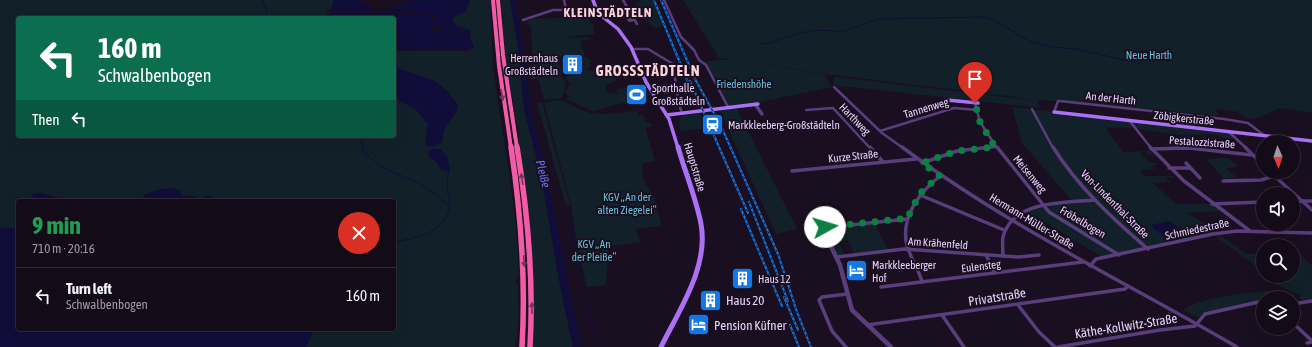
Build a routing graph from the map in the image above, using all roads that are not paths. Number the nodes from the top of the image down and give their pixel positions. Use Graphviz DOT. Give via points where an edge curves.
graph roads {
  1 [pos="493,0"];
  2 [pos="498,0"];
  3 [pos="564,0"];
  4 [pos="593,0"];
  5 [pos="623,0"];
  6 [pos="664,0"];
  7 [pos="566,9"];
  8 [pos="596,10"];
  9 [pos="523,20"];
  10 [pos="637,24"];
  11 [pos="632,49"];
  12 [pos="834,87"];
  13 [pos="947,100"];
  14 [pos="977,103"];
  15 [pos="756,104"];
  16 [pos="728,107"];
  17 [pos="1032,109"];
  18 [pos="806,110"];
  19 [pos="977,110"];
  20 [pos="1054,112"];
  21 [pos="682,113"];
  22 [pos="667,114"];
  23 [pos="762,114"];
  24 [pos="1129,120"];
  25 [pos="880,131"];
  26 [pos="1229,132"];
  27 [pos="1256,135"];
  28 [pos="1264,135"];
  29 [pos="1300,140"];
  30 [pos="1310,141"];
  31 [pos="1312,145"];
  32 [pos="995,147"];
  33 [pos="1151,149"];
  34 [pos="1252,155"];
  35 [pos="916,158"];
  36 [pos="1256,159"];
  37 [pos="883,162"];
  38 [pos="922,163"];
  39 [pos="1186,163"];
  40 [pos="1169,168"];
  41 [pos="1190,168"];
  42 [pos="792,171"];
  43 [pos="940,176"];
  44 [pos="1200,178"];
  45 [pos="1264,179"];
  46 [pos="1277,179"];
  47 [pos="1223,181"];
  48 [pos="920,196"];
  49 [pos="1095,200"];
  50 [pos="1312,200"];
  51 [pos="1302,201"];
  52 [pos="1256,202"];
  53 [pos="1212,204"];
  54 [pos="1043,205"];
  55 [pos="1312,210"];
  56 [pos="907,219"];
  57 [pos="1012,221"];
  58 [pos="822,228"];
  59 [pos="1004,230"];
  60 [pos="1250,231"];
  61 [pos="1312,233"];
  62 [pos="909,249"];
  63 [pos="1148,249"];
  64 [pos="986,255"];
  65 [pos="1039,255"];
  66 [pos="1119,255"];
  67 [pos="1003,256"];
  68 [pos="837,257"];
  69 [pos="1083,262"];
  70 [pos="1090,266"];
  71 [pos="995,273"];
  72 [pos="922,282"];
  73 [pos="1128,286"];
  74 [pos="881,287"];
  75 [pos="847,294"];
  76 [pos="1312,301"];
  77 [pos="1256,303"];
  78 [pos="1300,303"];
  79 [pos="1018,305"];
  80 [pos="942,315"];
  81 [pos="1197,324"];
  82 [pos="867,325"];
  83 [pos="1300,331"];
  84 [pos="1310,342"];
  85 [pos="522,347"];
  86 [pos="530,347"];
  87 [pos="661,347"];
  88 [pos="846,347"];
  89 [pos="891,347"];
  90 [pos="964,347"];
  91 [pos="1055,347"];
  92 [pos="1058,347"];
  93 [pos="1062,347"];
  94 [pos="1237,347"];
  1 -- 85 [label="highway, one-way" via="499,75 522,234"];
  86 -- 2 [label="highway, one-way" via="532,287 528,221 504,74"];
  3 -- 7 [label="street"];
  4 -- 8 [label="main road, Hauptstraße"];
  5 -- 10 [label="street"];
  6 -- 16 [label="street" via="681,37 706,65"];
  7 -- 8 [label="street"];
  7 -- 9 [label="street" via="553,10"];
  8 -- 11 [label="main road, Hauptstraße" via="618,29"];
  11 -- 21 [label="street" via="648,49 673,64 678,92 677,102"];
  11 -- 22 [label="main road, Hauptstraße" via="646,82"];
  12 -- 25 [label="street, Hermann-Müller-Straße"];
  13 -- 14 [label="main road"];
  14 -- 19 [label="street, Meisenweg"];
  15 -- 16 [label="main road"];
  15 -- 23 [label="street"];
  16 -- 21 [label="main road"];
  17 -- 49 [label="street, Von-Lindenthal-Straße" via="1056,153"];
  18 -- 37 [label="street, Harthweg" via="833,108"];
  19 -- 25 [label="street, Tannenweg" via="954,108"];
  19 -- 32 [label="street, Meisenweg" via="984,130"];
  20 -- 24 [label="main road, Zöbigkerstraße"];
  20 -- 28 [label="street, An der Harth" via="1060,101 1247,122"];
  21 -- 22 [label="main road"];
  22 -- 87 [label="main road, Hauptstraße" via="695,201 702,240 694,279"];
  24 -- 26 [label="main road, Zöbigkerstraße"];
  24 -- 33 [label="street"];
  25 -- 35 [label="street, Hermann-Müller-Straße"];
  26 -- 27 [label="main road, Zöbigkerstraße"];
  26 -- 34 [label="street"];
  29 -- 30 [label="main road, Zöbigkerstraße"];
  30 -- 31 [label="street"];
  32 -- 38 [label="street" via="957,151"];
  32 -- 54 [label="street, Meisenweg"];
  33 -- 34 [label="street, Pestalozzistraße" via="1189,148"];
  33 -- 40 [label="street"];
  34 -- 36 [label="street"];
  35 -- 37 [label="street, Kurze Straße"];
  35 -- 38 [label="street, Hermann-Müller-Straße"];
  37 -- 42 [label="street, Kurze Straße"];
  38 -- 43 [label="street, Hermann-Müller-Straße"];
  39 -- 41 [label="street"];
  40 -- 41 [label="street"];
  40 -- 53 [label="street"];
  41 -- 44 [label="street"];
  43 -- 48 [label="street" via="932,181"];
  43 -- 57 [label="street, Hermann-Müller-Straße"];
  45 -- 47 [label="street"];
  46 -- 51 [label="street"];
  48 -- 56 [label="street"];
  48 -- 59 [label="street"];
  49 -- 54 [label="street, Fröbelbogen"];
  49 -- 63 [label="street, Von-Lindenthal-Straße"];
  50 -- 51 [label="street"];
  51 -- 55 [label="street"];
  52 -- 53 [label="street"];
  53 -- 60 [label="street"];
  54 -- 57 [label="street, Meisenweg" via="1026,210"];
  54 -- 66 [label="street, Fröbelbogen" via="1049,212"];
  56 -- 58 [label="street"];
  56 -- 62 [label="street" via="905,232"];
  57 -- 59 [label="street, Meisenweg"];
  57 -- 69 [label="street, Hermann-Müller-Straße"];
  58 -- 68 [label="street"];
  59 -- 67 [label="street" via="1001,243"];
  60 -- 61 [label="street, Schmiedestraße"];
  60 -- 63 [label="street, Schmiedestraße" via="1213,234"];
  62 -- 64 [label="street, Am Krähenfeld"];
  62 -- 68 [label="street, Am Krähenfeld"];
  62 -- 72 [label="street"];
  63 -- 66 [label="street, Schmiedestraße"];
  64 -- 67 [label="street, Am Krähenfeld"];
  64 -- 71 [label="street"];
  65 -- 67 [label="street, Am Krähenfeld"];
  66 -- 70 [label="street, Schmiedestraße" via="1096,259"];
  68 -- 75 [label="street"];
  69 -- 70 [label="street, Hermann-Müller-Straße"];
  69 -- 71 [label="street, Eulensteg"];
  70 -- 73 [label="street, Hermann-Müller-Straße"];
  71 -- 72 [label="street, Eulensteg"];
  72 -- 74 [label="street, Eulensteg"];
  73 -- 79 [label="street, Privatstraße" via="1125,289"];
  73 -- 81 [label="street, Hermann-Müller-Straße"];
  75 -- 82 [label="street" via="852,310"];
  75 -- 88 [label="street" via="822,297 819,300 832,331"];
  76 -- 78 [label="street"];
  77 -- 81 [label="street" via="1205,314"];
  79 -- 80 [label="street, Privatstraße"];
  79 -- 91 [label="street" via="1039,332"];
  80 -- 82 [label="street, Privatstraße"];
  80 -- 90 [label="street"];
  81 -- 93 [label="street, Käthe-Kollwitz-Straße"];
  81 -- 94 [label="street, Hermann-Müller-Straße"];
  82 -- 89 [label="street"];
  83 -- 84 [label="street"];
  92 -- 93 [label="street, Käthe-Kollwitz-Straße"];
}
